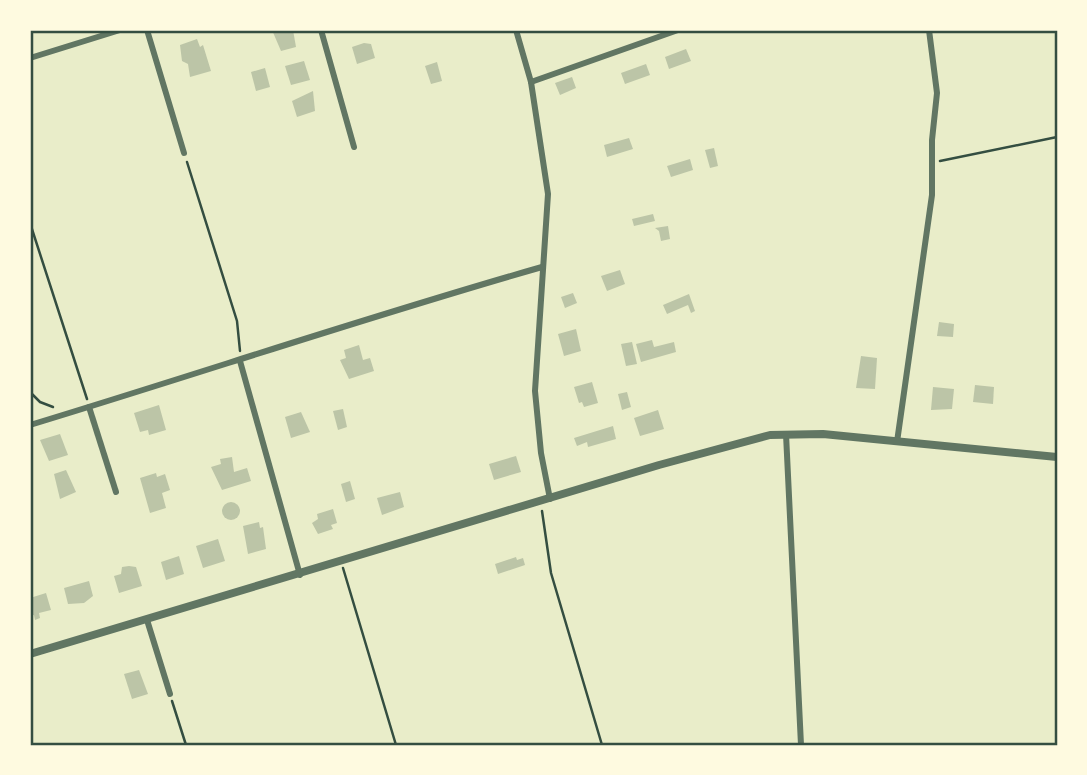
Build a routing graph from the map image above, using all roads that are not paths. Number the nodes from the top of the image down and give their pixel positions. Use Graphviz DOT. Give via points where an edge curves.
graph roads {
  1 [pos="120,30"];
  2 [pos="147,30"];
  3 [pos="321,30"];
  4 [pos="516,30"];
  5 [pos="678,30"];
  6 [pos="929,30"];
  7 [pos="30,58"];
  8 [pos="531,82"];
  9 [pos="354,147"];
  10 [pos="184,153"];
  11 [pos="542,267"];
  12 [pos="240,361"];
  13 [pos="89,407"];
  14 [pos="30,425"];
  15 [pos="786,434"];
  16 [pos="897,442"];
  17 [pos="1057,457"];
  18 [pos="116,492"];
  19 [pos="547,500"];
  20 [pos="300,575"];
  21 [pos="147,620"];
  22 [pos="30,654"];
  23 [pos="170,694"];
  24 [pos="801,745"];
  1 -- 7 [label="street"];
  2 -- 10 [label="street"];
  3 -- 9 [label="street"];
  4 -- 8 [label="street"];
  5 -- 8 [label="street"];
  6 -- 16 [label="street" via="937,93 933,163"];
  8 -- 11 [label="street" via="548,194"];
  11 -- 12 [label="street"];
  11 -- 19 [label="street" via="535,391"];
  12 -- 13 [label="street"];
  12 -- 20 [label="street"];
  13 -- 14 [label="street"];
  13 -- 18 [label="street"];
  15 -- 16 [label="street"];
  15 -- 19 [label="street" via="718,449"];
  15 -- 24 [label="street"];
  16 -- 17 [label="street"];
  19 -- 20 [label="street"];
  20 -- 21 [label="street"];
  21 -- 22 [label="street"];
  21 -- 23 [label="street"];
}
